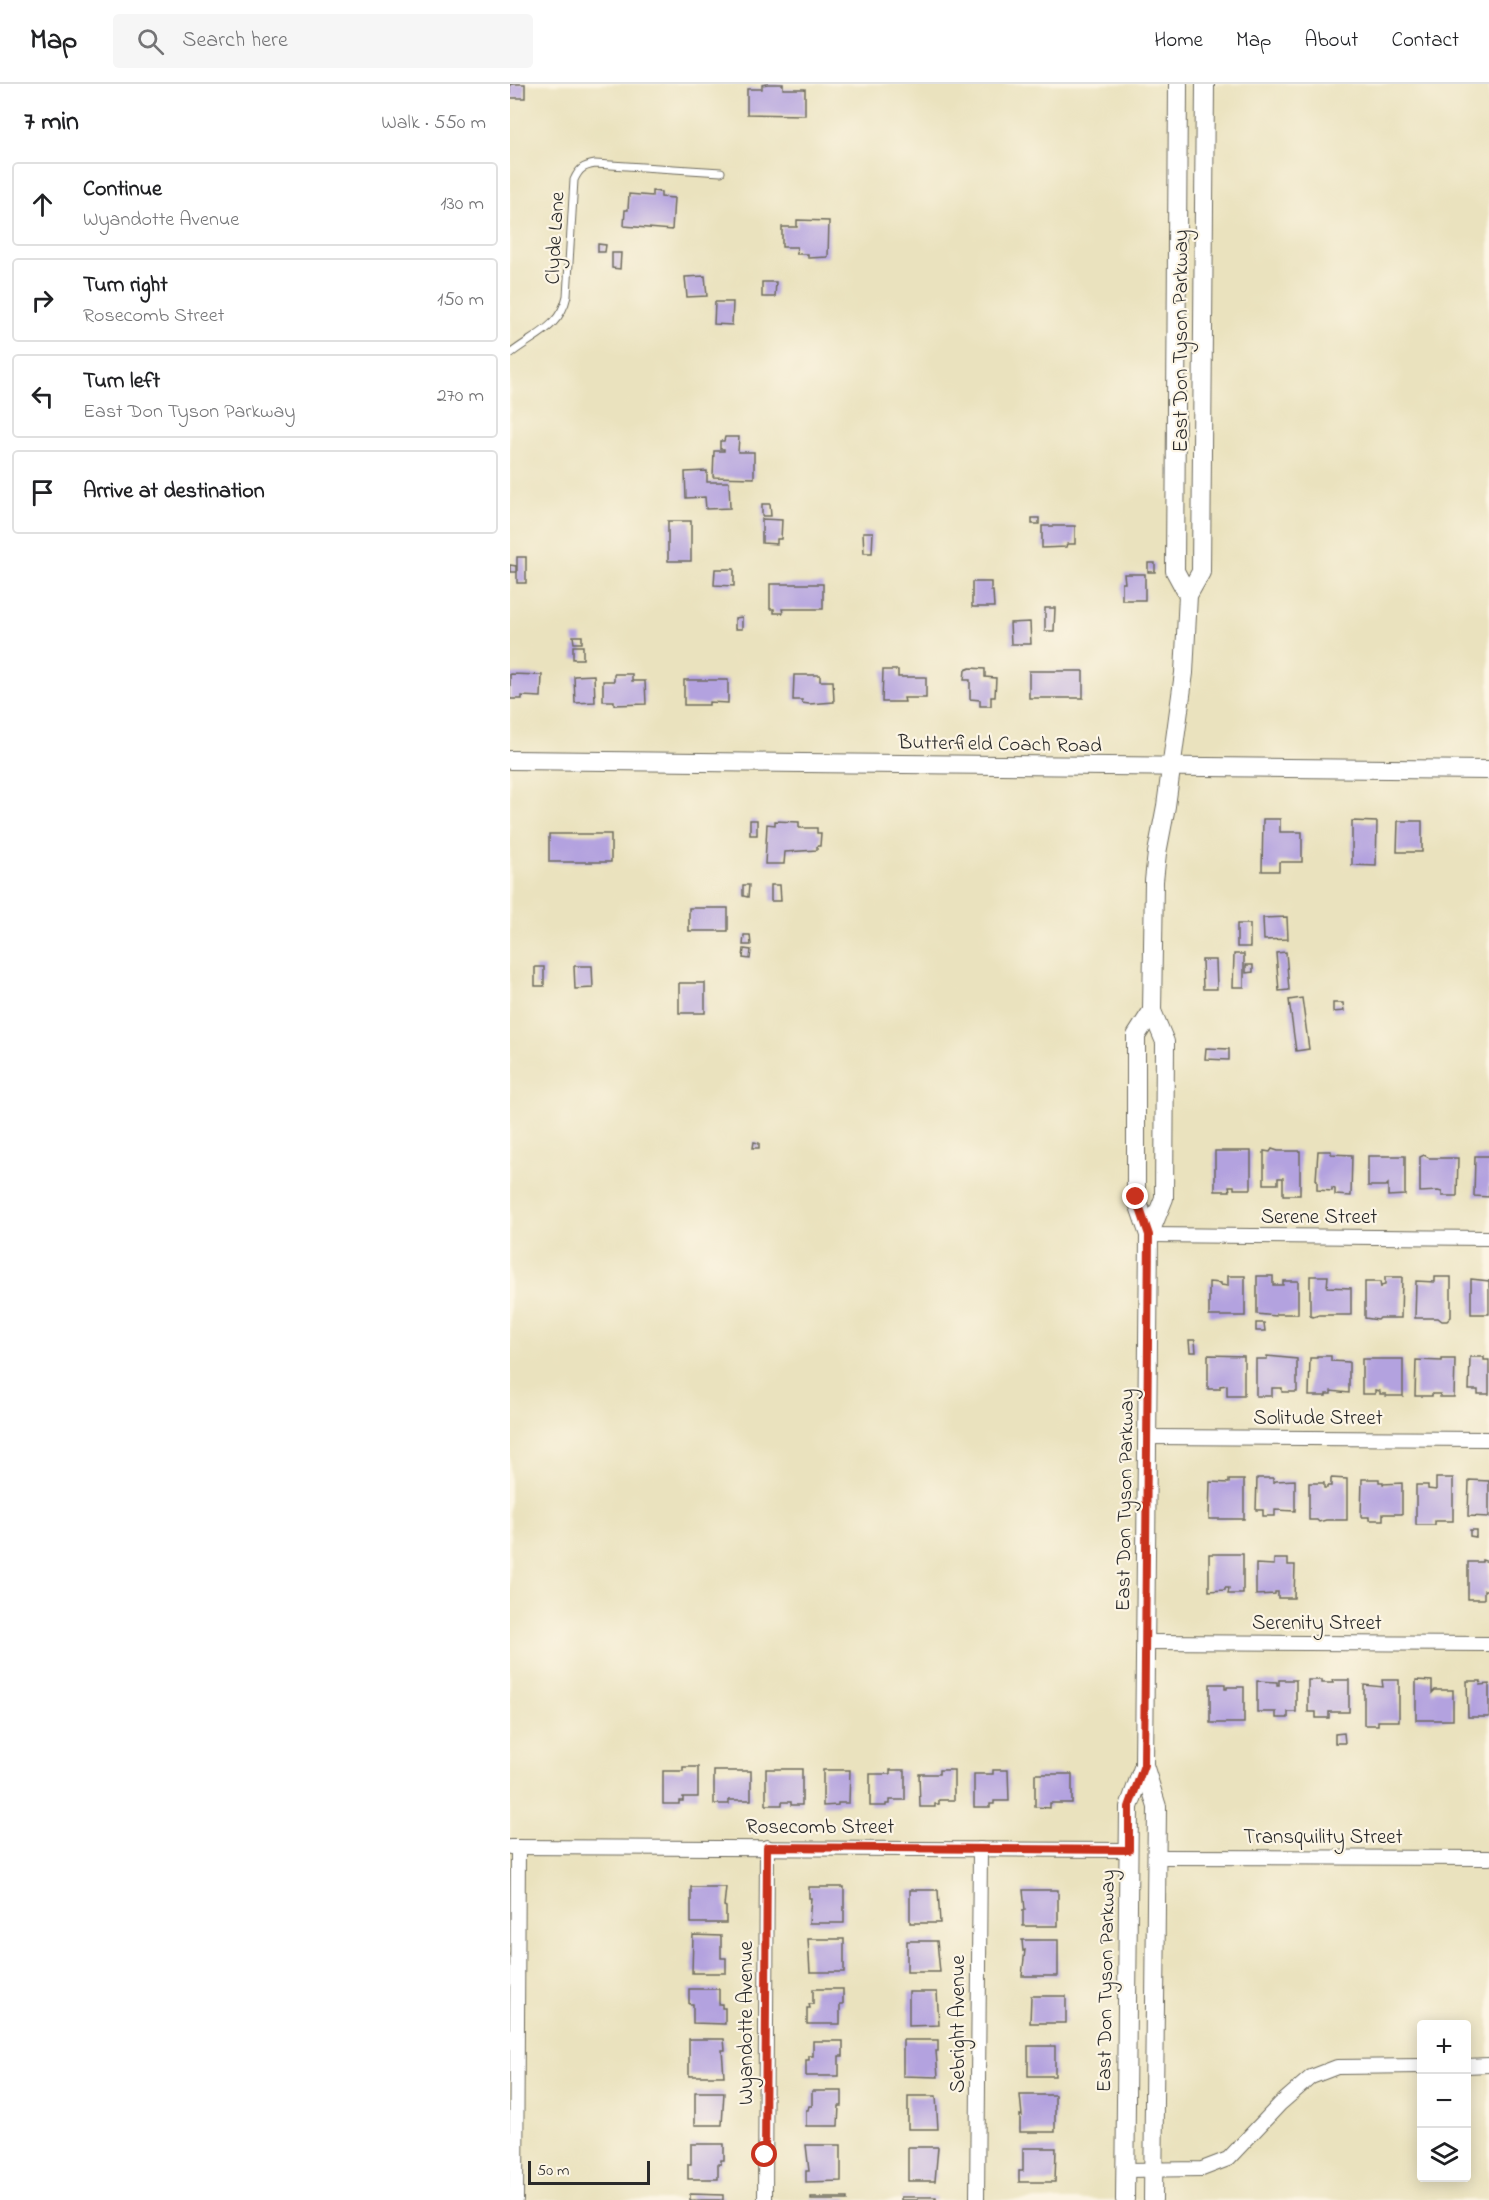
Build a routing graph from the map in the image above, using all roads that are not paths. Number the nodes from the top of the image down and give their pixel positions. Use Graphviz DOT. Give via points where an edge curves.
graph roads {
  1 [pos="1178,84"];
  2 [pos="1205,84"];
  3 [pos="721,172"];
  4 [pos="510,354"];
  5 [pos="1188,595"];
  6 [pos="510,760"];
  7 [pos="1172,767"];
  8 [pos="1489,770"];
  9 [pos="1152,1011"];
  10 [pos="1149,1235"];
  11 [pos="1489,1238"];
  12 [pos="1147,1437"];
  13 [pos="1489,1439"];
  14 [pos="1145,1642"];
  15 [pos="1489,1644"];
  16 [pos="1144,1765"];
  17 [pos="514,1847"];
  18 [pos="767,1847"];
  19 [pos="980,1849"];
  20 [pos="1129,1850"];
  21 [pos="1157,1857"];
  22 [pos="1489,1858"];
  23 [pos="1417,2066"];
  24 [pos="1471,2066"];
  25 [pos="1489,2066"];
  26 [pos="1126,2170"];
  27 [pos="1153,2170"];
  28 [pos="516,2200"];
  29 [pos="765,2200"];
  30 [pos="977,2200"];
  31 [pos="1125,2200"];
  32 [pos="1153,2200"];
  1 -- 5 [label="main road, East Don Tyson Parkway" via="1175,571"];
  2 -- 5 [label="main road, East Don Tyson Parkway" via="1201,572"];
  3 -- 4 [label="lane, Clyde Lane" via="595,164 578,170 564,308 551,326"];
  5 -- 7 [label="main road, East Don Tyson Parkway" via="1187,652"];
  6 -- 7 [label="main road, Butterfield Coach Road"];
  7 -- 8 [label="main road, Butterfield Coach Road"];
  7 -- 9 [label="main road, East Don Tyson Parkway" via="1155,872"];
  9 -- 10 [label="main road, East Don Tyson Parkway" via="1165,1042 1164,1197"];
  9 -- 10 [label="main road, East Don Tyson Parkway" via="1136,1036 1136,1197"];
  10 -- 11 [label="street, Serene Street"];
  10 -- 12 [label="main road, East Don Tyson Parkway"];
  12 -- 13 [label="street, Solitude Street"];
  12 -- 14 [label="main road, East Don Tyson Parkway"];
  14 -- 15 [label="street, Serenity Street"];
  14 -- 16 [label="main road, East Don Tyson Parkway"];
  16 -- 20 [label="main road, East Don Tyson Parkway" via="1129,1807"];
  16 -- 21 [label="main road, East Don Tyson Parkway" via="1158,1807"];
  17 -- 18 [label="street, Rosecomb Street"];
  17 -- 28 [label="street"];
  18 -- 19 [label="street, Rosecomb Street"];
  18 -- 29 [label="street, Wyandotte Avenue"];
  19 -- 20 [label="street, Rosecomb Street"];
  19 -- 30 [label="street, Sebright Avenue"];
  20 -- 26 [label="main road, East Don Tyson Parkway"];
  21 -- 22 [label="street, Transquility Street"];
  21 -- 27 [label="main road, East Don Tyson Parkway"];
  23 -- 27 [label="street" via="1336,2067 1319,2073 1280,2104 1228,2159 1202,2169"];
  24 -- 25 [label="street"];
  26 -- 27 [label="street"];
  26 -- 31 [label="main road, East Don Tyson Parkway"];
  27 -- 32 [label="main road, East Don Tyson Parkway"];
}
